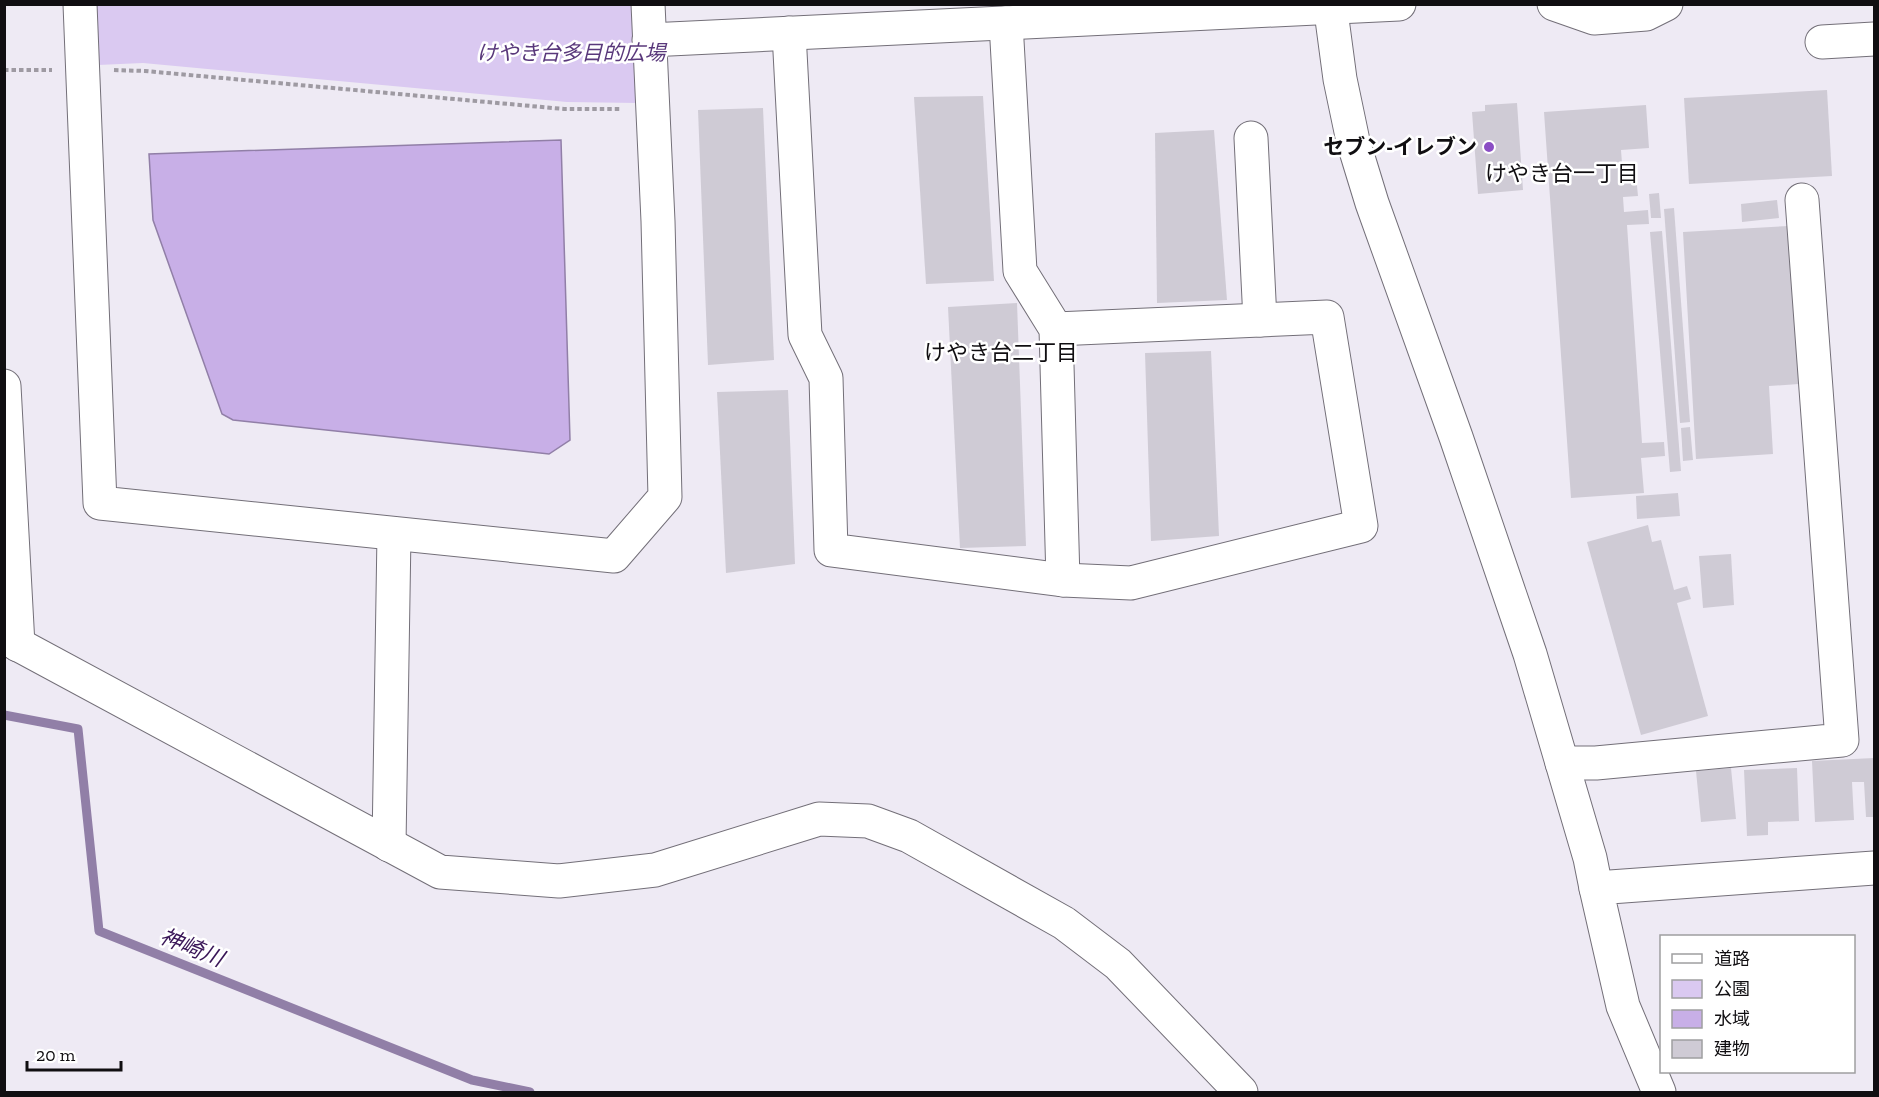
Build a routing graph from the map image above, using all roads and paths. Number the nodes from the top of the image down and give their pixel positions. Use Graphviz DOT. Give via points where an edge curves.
graph roads {
  1 [pos="80,4"];
  2 [pos="648,4"];
  3 [pos="1399,4"];
  4 [pos="1554,4"];
  5 [pos="1666,4"];
  6 [pos="1330,6"];
  7 [pos="1006,23"];
  8 [pos="789,33"];
  9 [pos="1875,39"];
  10 [pos="649,40"];
  11 [pos="1822,42"];
  12 [pos="4,70"];
  13 [pos="60,70"];
  14 [pos="103,70"];
  15 [pos="630,109"];
  16 [pos="1251,138"];
  17 [pos="1802,200"];
  18 [pos="1260,320"];
  19 [pos="1056,329"];
  20 [pos="4,386"];
  21 [pos="394,534"];
  22 [pos="1063,580"];
  23 [pos="11,641"];
  24 [pos="1562,764"];
  25 [pos="389,845"];
  26 [pos="1875,868"];
  27 [pos="1596,888"];
  28 [pos="1241,1092"];
  29 [pos="1659,1092"];
  1 -- 21 [label="street" via="100,503"];
  2 -- 10 [label="street"];
  3 -- 6 [label="street"];
  4 -- 5 [label="street" via="1594,18 1646,14"];
  6 -- 7 [label="street"];
  6 -- 24 [label="street" via="1340,79 1359,162 1526,643"];
  7 -- 8 [label="street"];
  7 -- 19 [label="street" via="1020,272"];
  8 -- 10 [label="street"];
  8 -- 22 [label="street" via="805,335 826,378 831,550"];
  9 -- 11 [label="street"];
  10 -- 21 [label="street" via="665,497 614,556"];
  12 -- 13 [label="path"];
  14 -- 15 [label="path" via="564,109"];
  16 -- 18 [label="street"];
  17 -- 24 [label="street" via="1842,740"];
  18 -- 19 [label="street"];
  18 -- 22 [label="street" via="1327,317 1361,526 1131,583"];
  19 -- 22 [label="street"];
  20 -- 23 [label="street"];
  21 -- 25 [label="street"];
  23 -- 25 [label="street"];
  24 -- 27 [label="street"];
  25 -- 28 [label="street" via="440,872 558,881 655,870 819,819 868,821 909,836 1064,923 1118,964"];
  26 -- 27 [label="street"];
  27 -- 29 [label="street" via="1623,1006"];
}
